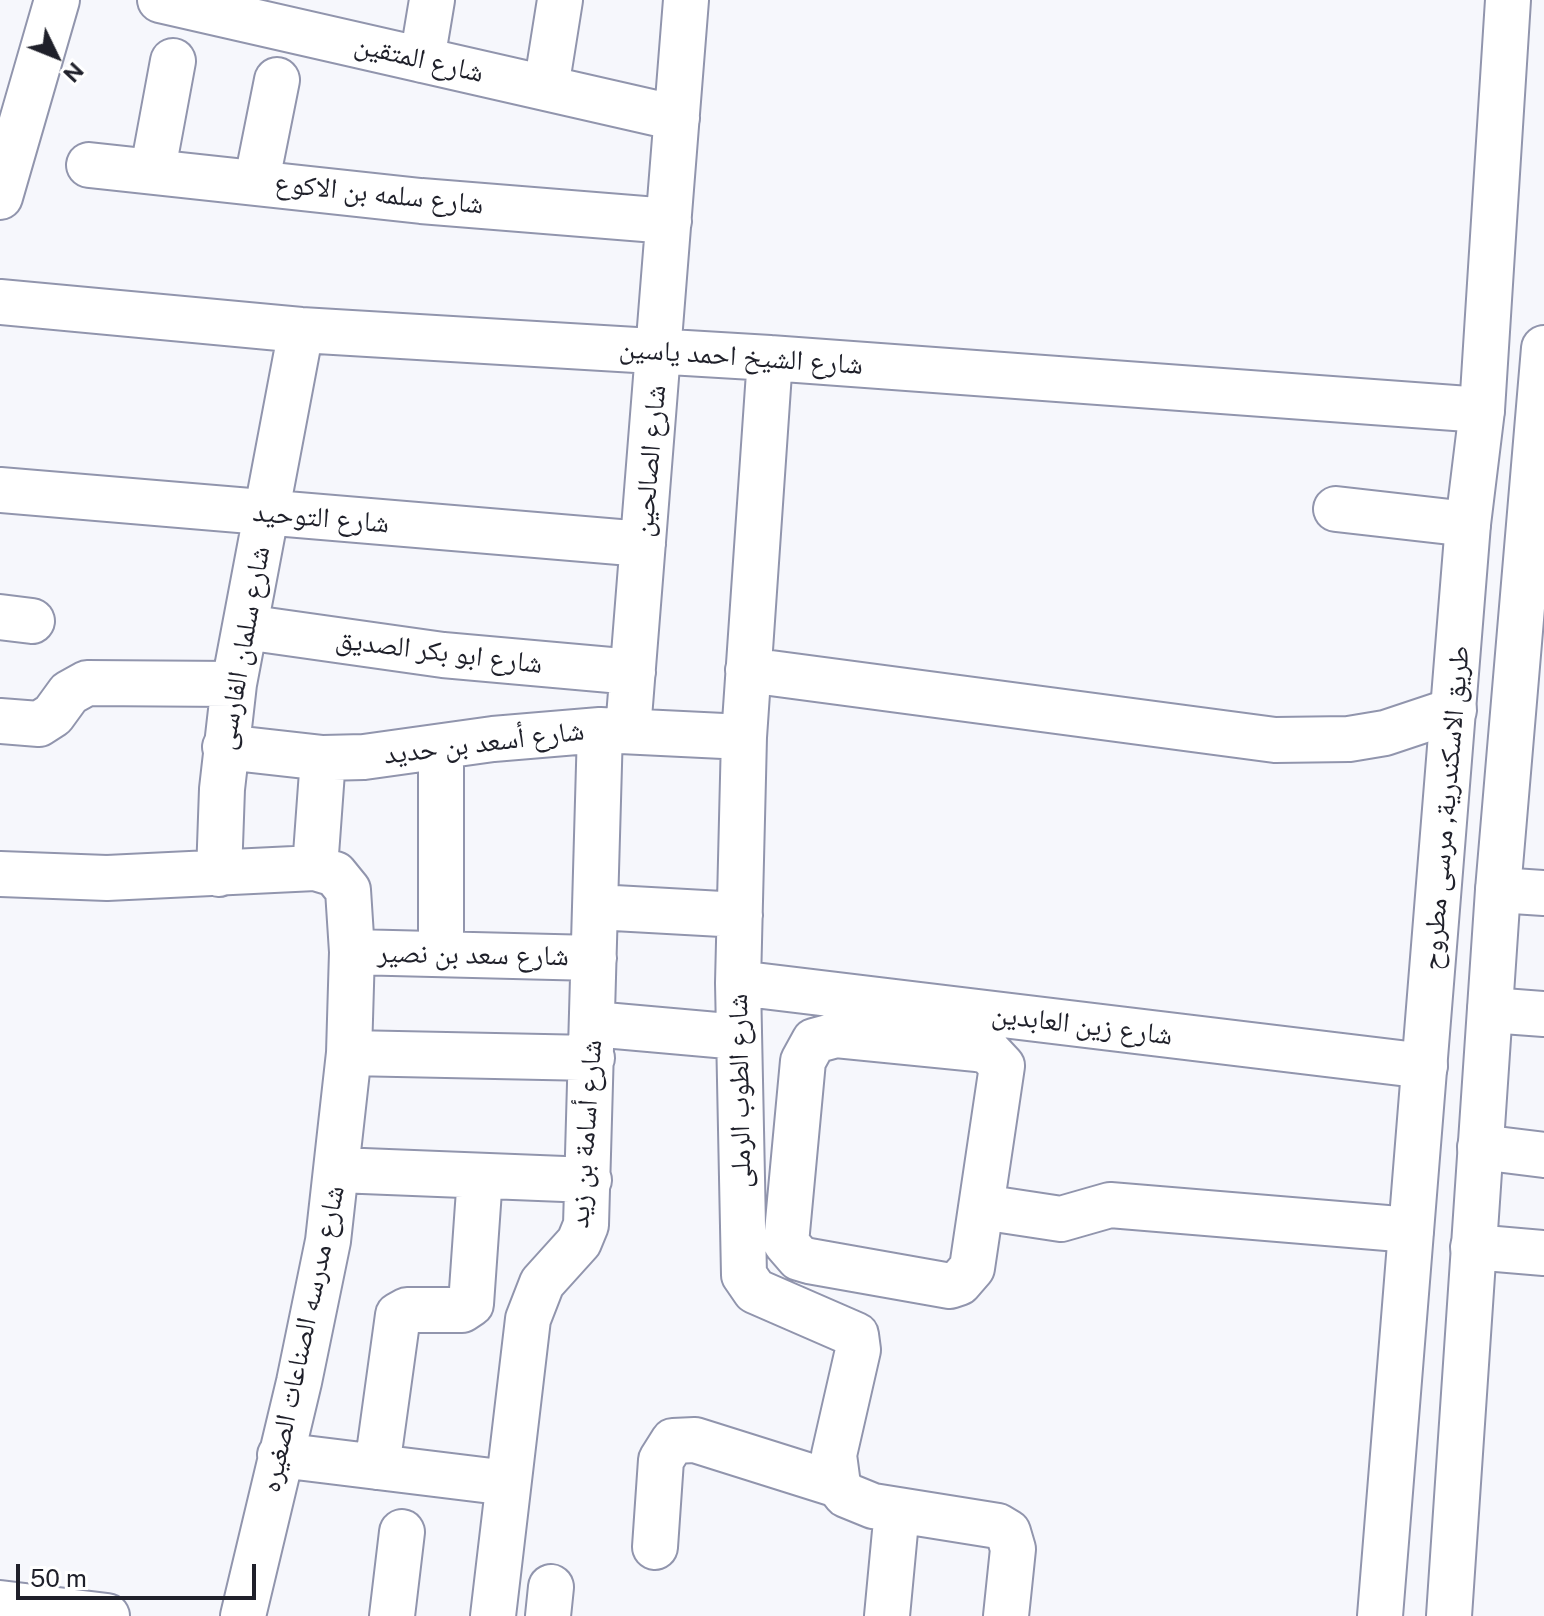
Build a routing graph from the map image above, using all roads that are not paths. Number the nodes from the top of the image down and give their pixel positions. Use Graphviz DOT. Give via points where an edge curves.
graph roads {
  1 [pos="57,0"];
  2 [pos="160,0"];
  3 [pos="432,0"];
  4 [pos="560,0"];
  5 [pos="686,0"];
  6 [pos="1508,0"];
  7 [pos="227,7"];
  8 [pos="422,60"];
  9 [pos="173,61"];
  10 [pos="277,80"];
  11 [pos="546,88"];
  12 [pos="11,116"];
  13 [pos="677,118"];
  14 [pos="89,165"];
  15 [pos="153,169"];
  16 [pos="257,180"];
  17 [pos="0,197"];
  18 [pos="669,221"];
  19 [pos="0,302"];
  20 [pos="301,330"];
  21 [pos="1544,348"];
  22 [pos="658,352"];
  23 [pos="770,358"];
  24 [pos="1482,410"];
  25 [pos="0,490"];
  26 [pos="1336,509"];
  27 [pos="266,514"];
  28 [pos="1468,524"];
  29 [pos="643,544"];
  30 [pos="245,627"];
  31 [pos="748,670"];
  32 [pos="633,672"];
  33 [pos="234,684"];
  34 [pos="1454,710"];
  35 [pos="0,721"];
  36 [pos="614,730"];
  37 [pos="744,737"];
  38 [pos="225,747"];
  39 [pos="441,748"];
  40 [pos="323,758"];
  41 [pos="315,868"];
  42 [pos="0,874"];
  43 [pos="219,874"];
  44 [pos="1498,890"];
  45 [pos="1544,893"];
  46 [pos="596,907"];
  47 [pos="740,915"];
  48 [pos="352,952"];
  49 [pos="441,954"];
  50 [pos="594,958"];
  51 [pos="738,983"];
  52 [pos="1490,1010"];
  53 [pos="1544,1014"];
  54 [pos="739,1037"];
  55 [pos="592,1041"];
  56 [pos="349,1053"];
  57 [pos="1425,1066"];
  58 [pos="1480,1147"];
  59 [pos="1544,1155"];
  60 [pos="338,1170"];
  61 [pos="480,1176"];
  62 [pos="589,1180"];
  63 [pos="982,1207"];
  64 [pos="1411,1230"];
  65 [pos="1473,1247"];
  66 [pos="1544,1253"];
  67 [pos="280,1455"];
  68 [pos="377,1467"];
  69 [pos="508,1483"];
  70 [pos="838,1485"];
  71 [pos="897,1510"];
  72 [pos="402,1532"];
  73 [pos="655,1547"];
  74 [pos="0,1603"];
  75 [pos="107,1616"];
  76 [pos="243,1616"];
  77 [pos="392,1616"];
  78 [pos="493,1616"];
  79 [pos="887,1616"];
  80 [pos="1006,1616"];
  81 [pos="1380,1616"];
  82 [pos="1449,1616"];
  1 -- 12 [label="street"];
  2 -- 7 [label="street, شارع المتقين"];
  3 -- 8 [label="street"];
  4 -- 11 [label="street"];
  5 -- 13 [label="street, شارع الصالحين"];
  6 -- 24 [label="street, طريق الاسكندرية, مرسى مطروح"];
  7 -- 8 [label="street, شارع المتقين"];
  8 -- 11 [label="street, شارع المتقين"];
  9 -- 15 [label="street"];
  10 -- 16 [label="street"];
  11 -- 13 [label="street, شارع المتقين"];
  12 -- 17 [label="street"];
  13 -- 18 [label="street, شارع الصالحين"];
  14 -- 15 [label="street, شارع سلمه بن الاكوع"];
  15 -- 16 [label="street, شارع سلمه بن الاكوع"];
  16 -- 18 [label="street, شارع سلمه بن الاكوع" via="421,201"];
  18 -- 22 [label="street, شارع الصالحين"];
  19 -- 20 [label="street, شارع الشيخ احمد ياسين"];
  20 -- 22 [label="street, شارع الشيخ احمد ياسين"];
  20 -- 27 [label="street, شارع سلمان الفارسى"];
  21 -- 44 [label="street, طريق الاسكندرية, مرسى مطروح"];
  22 -- 23 [label="street, شارع الشيخ احمد ياسين"];
  22 -- 29 [label="street, شارع الصالحين"];
  23 -- 24 [label="street, شارع الشيخ احمد ياسين"];
  23 -- 31 [label="street, شارع الطوب الرملى"];
  24 -- 28 [label="street, طريق الاسكندرية, مرسى مطروح"];
  25 -- 27 [label="street, شارع التوحيد"];
  26 -- 28 [label="street"];
  27 -- 29 [label="street, شارع التوحيد"];
  27 -- 30 [label="street, شارع سلمان الفارسى"];
  28 -- 34 [label="street, طريق الاسكندرية, مرسى مطروح"];
  29 -- 32 [label="street, شارع الصالحين"];
  30 -- 32 [label="street, شارع ابو بكر الصديق" via="443,655"];
  30 -- 33 [label="street, شارع سلمان الفارسى"];
  31 -- 34 [label="street" via="1275,740 1373,735"];
  31 -- 37 [label="street, شارع الطوب الرملى"];
  32 -- 36 [label="street, شارع الصالحين"];
  33 -- 35 [label="street" via="87,683 69,693 39,724"];
  33 -- 38 [label="street, شارع سلمان الفارسى"];
  34 -- 57 [label="street, طريق الاسكندرية, مرسى مطروح"];
  36 -- 37 [label="street, شارع أسعد بن حديد"];
  36 -- 39 [label="street, شارع أسعد بن حديد" via="546,733"];
  36 -- 46 [label="street, شارع أسامة بن زيد"];
  37 -- 47 [label="street, شارع الطوب الرملى"];
  38 -- 40 [label="street, شارع أسعد بن حديد"];
  38 -- 43 [label="street, شارع سلمان الفارسى"];
  39 -- 40 [label="street, شارع أسعد بن حديد"];
  39 -- 49 [label="street"];
  40 -- 41 [label="street"];
  41 -- 43 [label="street"];
  41 -- 48 [label="street, شارع مدرسه الصناعات الصغيره" via="335,874 348,890"];
  42 -- 43 [label="street"];
  44 -- 45 [label="street"];
  44 -- 52 [label="street, طريق الاسكندرية, مرسى مطروح"];
  46 -- 47 [label="street"];
  46 -- 50 [label="street, شارع أسامة بن زيد"];
  47 -- 51 [label="street, شارع الطوب الرملى"];
  48 -- 49 [label="street, شارع سعد بن نصير"];
  48 -- 56 [label="street, شارع مدرسه الصناعات الصغيره"];
  49 -- 50 [label="street, شارع سعد بن نصير"];
  50 -- 55 [label="street, شارع أسامة بن زيد"];
  51 -- 54 [label="street, شارع الطوب الرملى"];
  51 -- 57 [label="street, شارع زين العابدين"];
  52 -- 53 [label="street"];
  52 -- 58 [label="street, طريق الاسكندرية, مرسى مطروح"];
  54 -- 55 [label="street"];
  54 -- 70 [label="street, شارع الطوب الرملى" via="746,1281 755,1291 852,1331 857,1340 834,1455"];
  55 -- 56 [label="street"];
  55 -- 62 [label="street, شارع أسامة بن زيد"];
  56 -- 60 [label="street, شارع مدرسه الصناعات الصغيره"];
  57 -- 64 [label="street, طريق الاسكندرية, مرسى مطروح"];
  58 -- 59 [label="street"];
  58 -- 65 [label="street, طريق الاسكندرية, مرسى مطروح"];
  60 -- 61 [label="street"];
  60 -- 67 [label="street, شارع مدرسه الصناعات الصغيره" via="315,1312"];
  61 -- 62 [label="street"];
  61 -- 68 [label="street" via="471,1304 462,1310 407,1310 398,1315"];
  62 -- 69 [label="street, شارع أسامة بن زيد" via="586,1225 579,1242 542,1283 528,1319"];
  63 -- 63 [label="street" via="1002,1076 996,1057 977,1049 836,1035 814,1041 803,1061 785,1233 791,1252 809,1261 950,1286 972,1268"];
  63 -- 64 [label="street" via="1061,1219 1110,1205"];
  64 -- 81 [label="street, طريق الاسكندرية, مرسى مطروح"];
  65 -- 66 [label="street"];
  65 -- 82 [label="street, طريق الاسكندرية, مرسى مطروح"];
  67 -- 68 [label="street"];
  67 -- 76 [label="street, شارع مدرسه الصناعات الصغيره"];
  68 -- 69 [label="street"];
  69 -- 78 [label="street, شارع أسامة بن زيد"];
  70 -- 71 [label="street" via="858,1503"];
  70 -- 73 [label="street" via="695,1440 673,1441 661,1460"];
  71 -- 79 [label="street"];
  71 -- 80 [label="street" via="1008,1532 1013,1549"];
  72 -- 77 [label="street"];
  74 -- 75 [label="street"];
}
